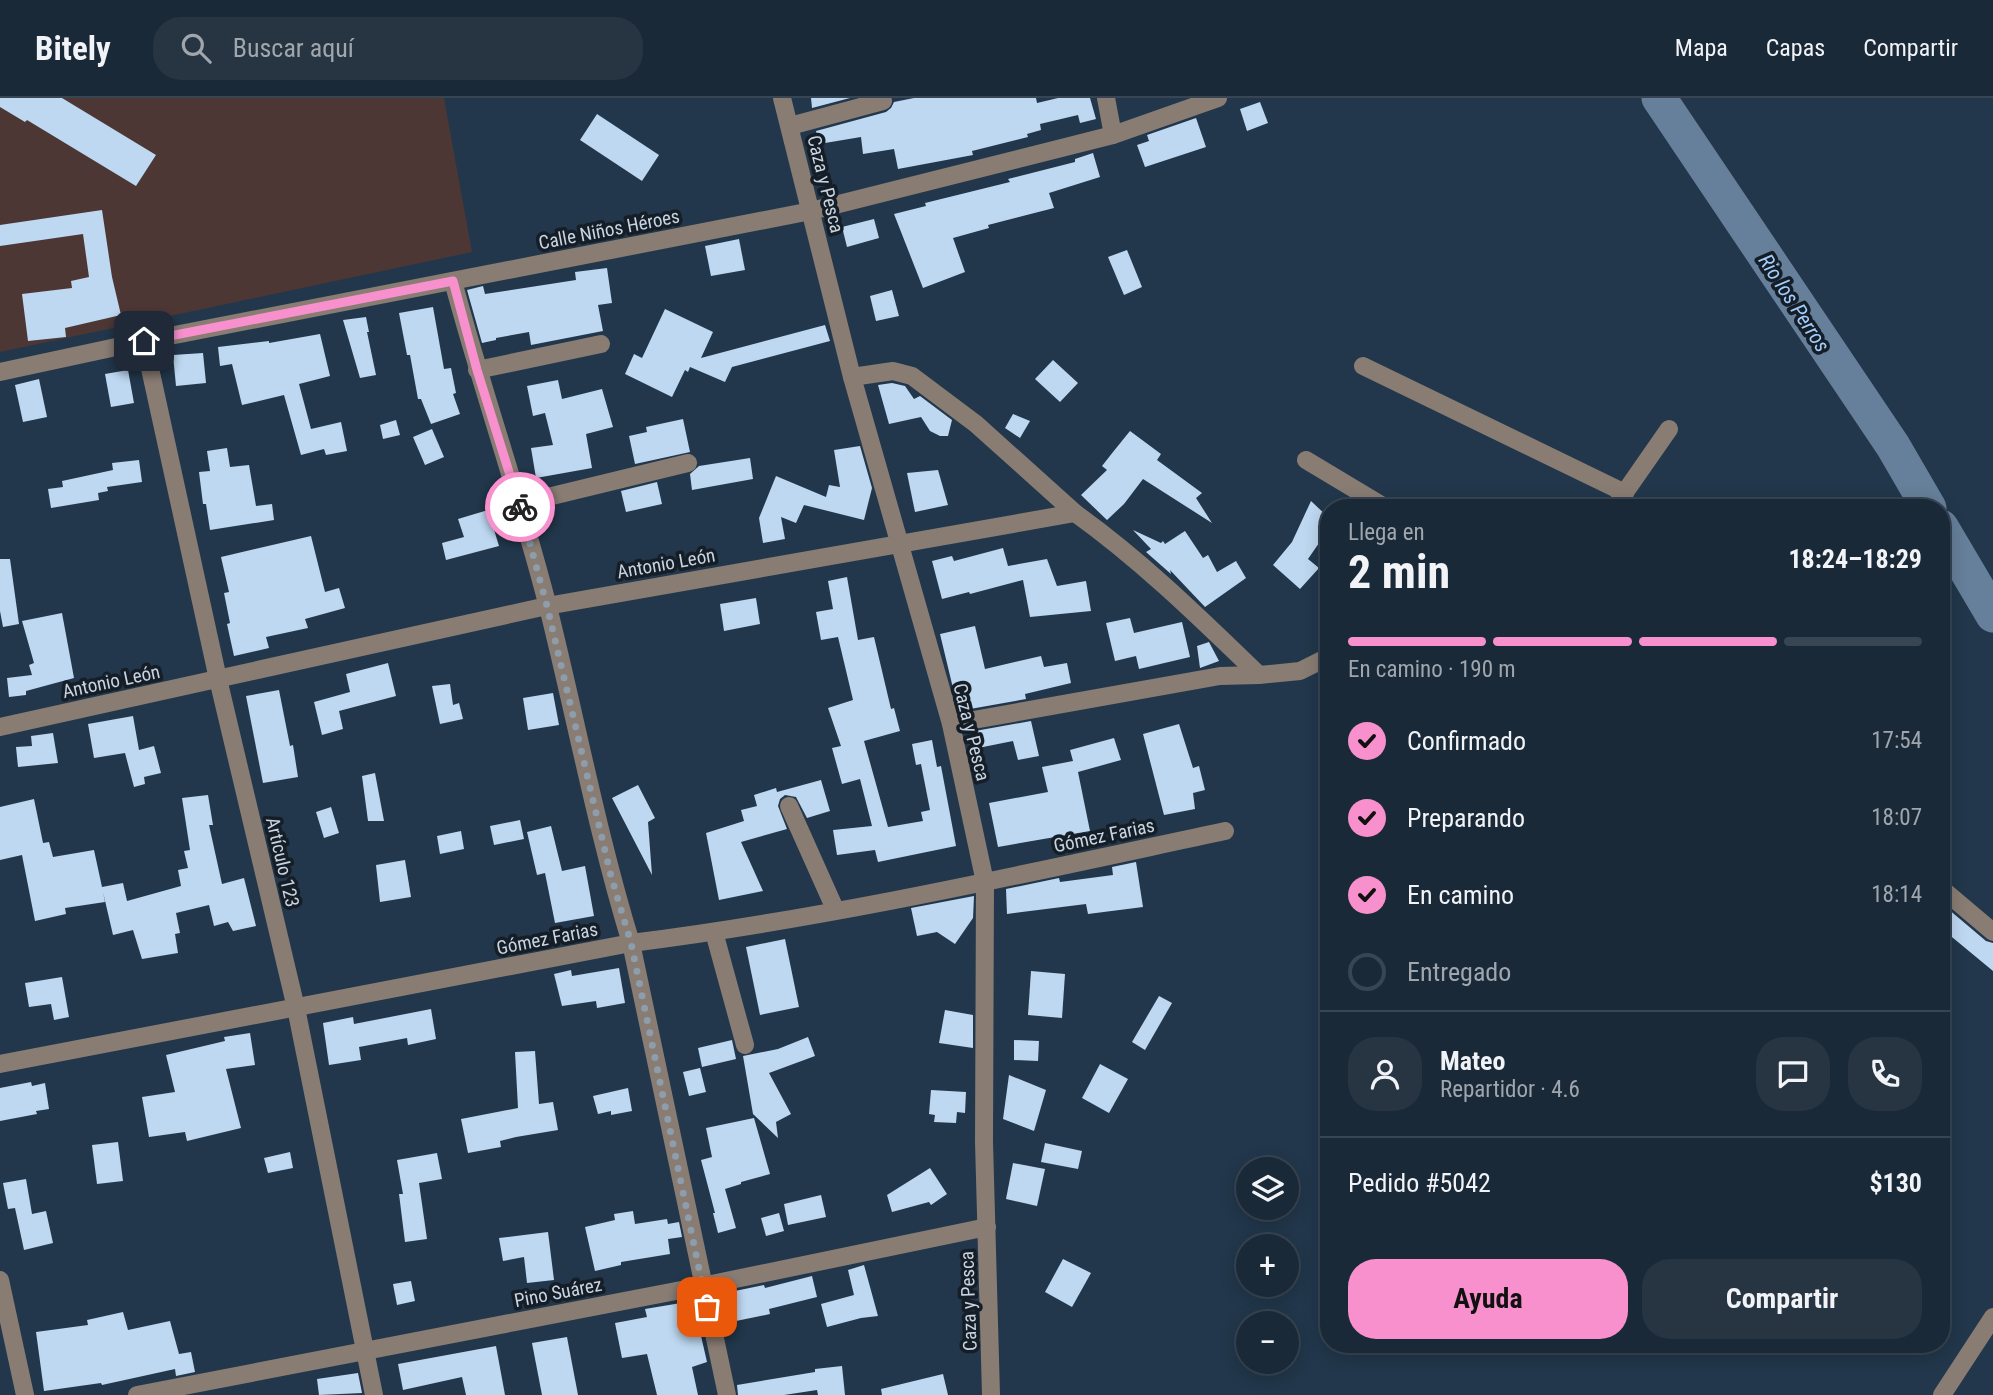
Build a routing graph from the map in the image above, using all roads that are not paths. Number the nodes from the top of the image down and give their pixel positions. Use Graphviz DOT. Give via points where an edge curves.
graph roads {
  1 [pos="782,98"];
  2 [pos="1106,98"];
  3 [pos="1218,98"];
  4 [pos="883,101"];
  5 [pos="790,126"];
  6 [pos="1113,135"];
  7 [pos="811,211"];
  8 [pos="453,281"];
  9 [pos="144,341"];
  10 [pos="601,344"];
  11 [pos="1363,366"];
  12 [pos="477,370"];
  13 [pos="0,372"];
  14 [pos="852,377"];
  15 [pos="1669,429"];
  16 [pos="1306,460"];
  17 [pos="688,463"];
  18 [pos="1371,499"];
  19 [pos="1618,499"];
  20 [pos="1621,499"];
  21 [pos="519,504"];
  22 [pos="1075,513"];
  23 [pos="899,545"];
  24 [pos="547,606"];
  25 [pos="1320,661"];
  26 [pos="1259,675"];
  27 [pos="218,679"];
  28 [pos="951,724"];
  29 [pos="0,727"];
  30 [pos="789,806"];
  31 [pos="1225,831"];
  32 [pos="985,882"];
  33 [pos="1950,896"];
  34 [pos="835,909"];
  35 [pos="714,932"];
  36 [pos="1993,932"];
  37 [pos="631,943"];
  38 [pos="296,1008"];
  39 [pos="745,1045"];
  40 [pos="0,1064"];
  41 [pos="986,1227"];
  42 [pos="0,1280"];
  43 [pos="702,1286"];
  44 [pos="1993,1317"];
  45 [pos="364,1351"];
  46 [pos="25,1395"];
  47 [pos="136,1395"];
  48 [pos="374,1395"];
  49 [pos="727,1395"];
  50 [pos="991,1395"];
  51 [pos="1942,1395"];
  1 -- 5 [label="street, Caza y Pesca"];
  2 -- 6 [label="street"];
  3 -- 6 [label="street, Calle Niños Héroes"];
  4 -- 5 [label="street"];
  5 -- 7 [label="street, Caza y Pesca"];
  6 -- 7 [label="street, Calle Niños Héroes"];
  7 -- 8 [label="street, Calle Niños Héroes"];
  7 -- 14 [label="street, Caza y Pesca"];
  8 -- 9 [label="street, Calle Niños Héroes"];
  8 -- 12 [label="street"];
  9 -- 13 [label="street, Calle Niños Héroes"];
  9 -- 27 [label="street, Artículo 123"];
  10 -- 12 [label="street"];
  11 -- 19 [label="street"];
  12 -- 21 [label="street"];
  14 -- 22 [label="street" via="893,371 912,376 976,424"];
  14 -- 23 [label="street, Caza y Pesca"];
  15 -- 20 [label="street"];
  16 -- 18 [label="street"];
  17 -- 21 [label="street"];
  21 -- 24 [label="street"];
  22 -- 23 [label="street, Antonio León"];
  22 -- 26 [label="street" via="1166,586"];
  23 -- 24 [label="street, Antonio León"];
  23 -- 28 [label="street, Caza y Pesca"];
  24 -- 27 [label="street, Antonio León"];
  24 -- 37 [label="street"];
  25 -- 26 [label="street" via="1300,671"];
  26 -- 28 [label="street" via="1220,676"];
  27 -- 29 [label="street, Antonio León"];
  27 -- 38 [label="street, Artículo 123"];
  28 -- 32 [label="street, Caza y Pesca"];
  30 -- 34 [label="street"];
  31 -- 32 [label="street, Gómez Farias"];
  32 -- 34 [label="street, Gómez Farias"];
  32 -- 41 [label="street, Caza y Pesca"];
  33 -- 36 [label="street"];
  34 -- 35 [label="street, Gómez Farias"];
  35 -- 37 [label="street, Gómez Farias"];
  35 -- 39 [label="street"];
  37 -- 38 [label="street, Gómez Farias"];
  37 -- 43 [label="street"];
  38 -- 40 [label="street, Gómez Farias"];
  38 -- 45 [label="street, Artículo 123"];
  41 -- 43 [label="street, Pino Suárez"];
  41 -- 50 [label="street, Caza y Pesca"];
  42 -- 46 [label="street"];
  43 -- 45 [label="street, Pino Suárez"];
  43 -- 49 [label="street"];
  44 -- 51 [label="street"];
  45 -- 47 [label="street, Pino Suárez"];
  45 -- 48 [label="street, Artículo 123"];
}
